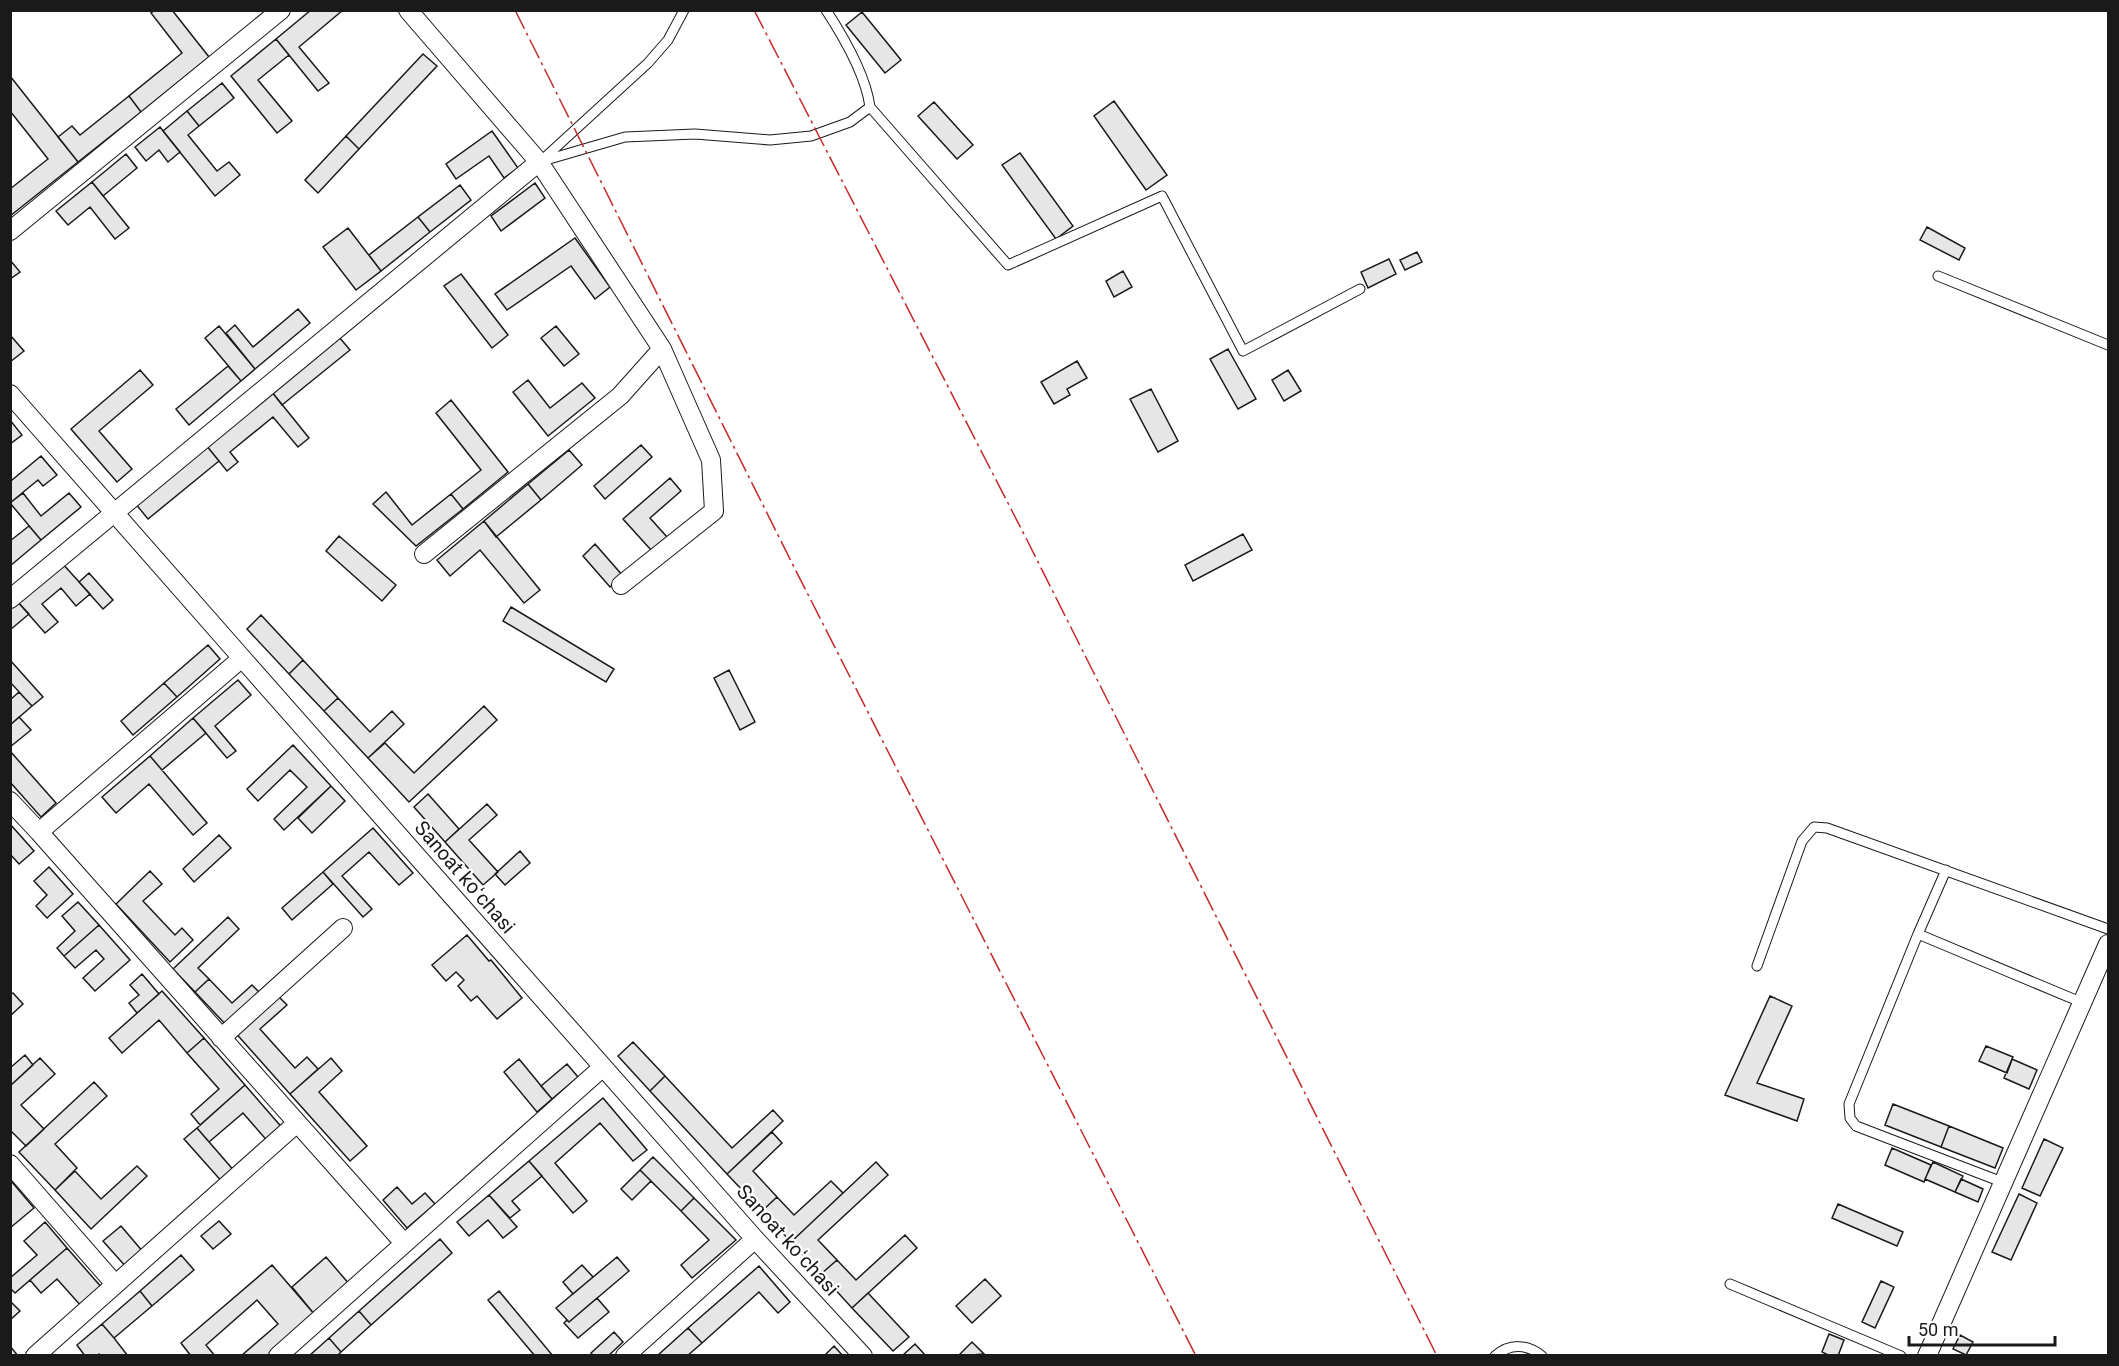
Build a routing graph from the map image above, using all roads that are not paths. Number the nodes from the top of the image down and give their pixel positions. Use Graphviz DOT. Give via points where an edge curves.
graph roads {
  1 [pos="281,10"];
  2 [pos="408,10"];
  3 [pos="684,10"];
  4 [pos="826,10"];
  5 [pos="870,107"];
  6 [pos="539,162"];
  7 [pos="10,231"];
  8 [pos="1938,276"];
  9 [pos="1360,289"];
  10 [pos="2109,345"];
  11 [pos="662,349"];
  12 [pos="10,394"];
  13 [pos="114,513"];
  14 [pos="424,554"];
  15 [pos="621,585"];
  16 [pos="10,599"];
  17 [pos="242,658"];
  18 [pos="10,801"];
  19 [pos="39,832"];
  20 [pos="1946,870"];
  21 [pos="343,927"];
  22 [pos="2109,928"];
  23 [pos="1918,934"];
  24 [pos="2109,944"];
  25 [pos="1757,966"];
  26 [pos="2083,1003"];
  27 [pos="221,1038"];
  28 [pos="603,1067"];
  29 [pos="297,1123"];
  30 [pos="10,1164"];
  31 [pos="2002,1182"];
  32 [pos="755,1239"];
  33 [pos="404,1243"];
  34 [pos="115,1284"];
  35 [pos="1730,1284"];
  36 [pos="35,1356"];
  37 [pos="278,1356"];
  38 [pos="625,1356"];
  39 [pos="863,1356"];
  40 [pos="1495,1356"];
  41 [pos="1542,1356"];
  42 [pos="1901,1356"];
  43 [pos="1927,1356"];
  1 -- 7 [label="street"];
  2 -- 6 [label="street"];
  3 -- 6 [label="lane" via="668,40 648,63"];
  4 -- 5 [label="lane" via="850,53"];
  5 -- 6 [label="lane" via="850,122 811,136 770,140 695,134 625,137"];
  5 -- 9 [label="lane" via="1008,265 1162,196 1243,351"];
  6 -- 11 [label="street"];
  6 -- 13 [label="street"];
  8 -- 10 [label="lane"];
  11 -- 14 [label="street" via="620,396"];
  11 -- 15 [label="street" via="711,460 714,511"];
  12 -- 13 [label="street, Sanoat koʻchasi"];
  13 -- 16 [label="street"];
  13 -- 17 [label="street, Sanoat koʻchasi"];
  17 -- 19 [label="street"];
  17 -- 28 [label="street, Sanoat koʻchasi"];
  18 -- 19 [label="street"];
  19 -- 27 [label="street"];
  20 -- 22 [label="lane"];
  20 -- 23 [label="lane"];
  20 -- 25 [label="lane" via="1827,828 1814,827 1802,841"];
  21 -- 27 [label="street"];
  23 -- 26 [label="lane"];
  23 -- 31 [label="lane" via="1849,1104 1850,1118 1856,1126"];
  24 -- 26 [label="street"];
  26 -- 31 [label="street"];
  27 -- 29 [label="street"];
  28 -- 32 [label="street, Sanoat koʻchasi"];
  28 -- 33 [label="street"];
  29 -- 33 [label="street"];
  29 -- 34 [label="street"];
  30 -- 34 [label="street"];
  31 -- 43 [label="street"];
  32 -- 38 [label="street"];
  32 -- 39 [label="street, Sanoat koʻchasi"];
  33 -- 37 [label="street"];
  34 -- 36 [label="street"];
  35 -- 42 [label="lane"];
  40 -- 41 [label="lane" via="1504,1348 1524,1346"];
}
